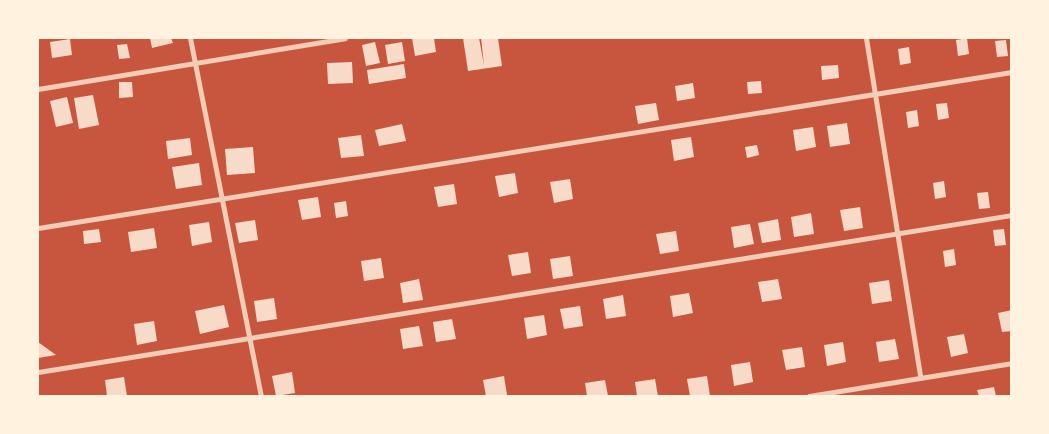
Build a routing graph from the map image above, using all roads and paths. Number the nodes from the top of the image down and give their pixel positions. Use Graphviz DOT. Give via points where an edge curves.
graph roads {
  1 [pos="190,38"];
  2 [pos="345,38"];
  3 [pos="866,38"];
  4 [pos="195,62"];
  5 [pos="1012,72"];
  6 [pos="38,89"];
  7 [pos="873,95"];
  8 [pos="223,198"];
  9 [pos="1012,215"];
  10 [pos="38,228"];
  11 [pos="896,234"];
  12 [pos="248,337"];
  13 [pos="1012,363"];
  14 [pos="38,372"];
  15 [pos="920,378"];
  16 [pos="261,396"];
  17 [pos="809,396"];
  1 -- 4 [label="street"];
  2 -- 4 [label="street"];
  3 -- 7 [label="street"];
  4 -- 6 [label="street"];
  4 -- 8 [label="street"];
  5 -- 7 [label="street"];
  7 -- 8 [label="street"];
  7 -- 11 [label="street"];
  8 -- 10 [label="street"];
  8 -- 12 [label="street"];
  9 -- 11 [label="street"];
  11 -- 12 [label="street"];
  11 -- 15 [label="street"];
  12 -- 14 [label="street"];
  12 -- 16 [label="street"];
  13 -- 15 [label="street"];
  15 -- 17 [label="street"];
}
